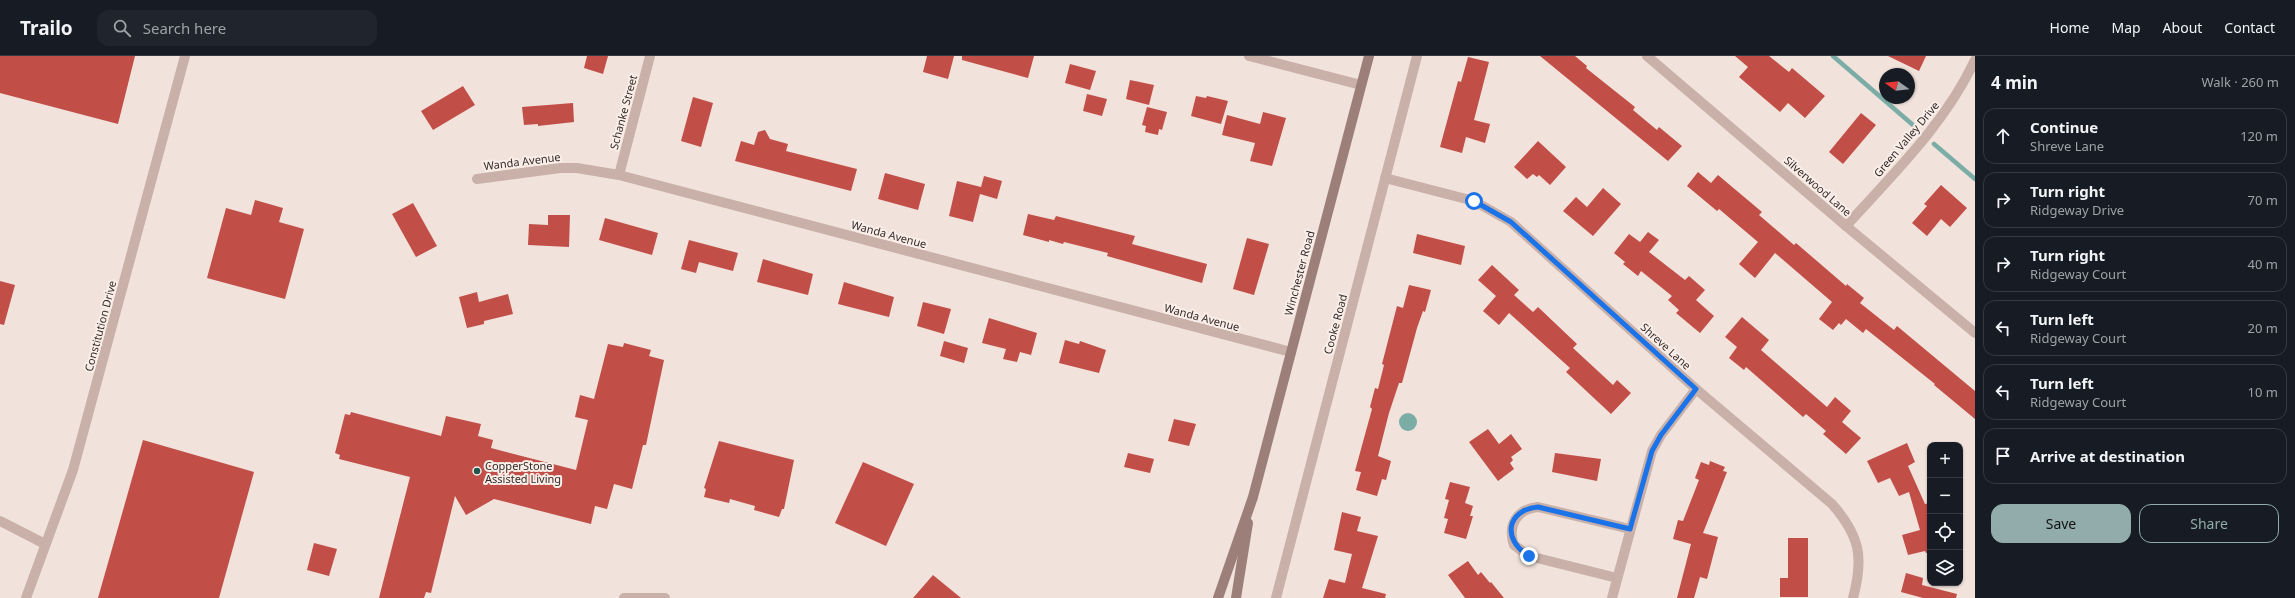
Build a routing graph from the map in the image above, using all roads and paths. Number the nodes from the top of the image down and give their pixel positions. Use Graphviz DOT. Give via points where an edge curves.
graph roads {
  1 [pos="185,56"];
  2 [pos="650,56"];
  3 [pos="1249,56"];
  4 [pos="1369,56"];
  5 [pos="1417,56"];
  6 [pos="1647,56"];
  7 [pos="1975,60"];
  8 [pos="1361,85"];
  9 [pos="619,175"];
  10 [pos="477,178"];
  11 [pos="1385,178"];
  12 [pos="1846,226"];
  13 [pos="1975,332"];
  14 [pos="1291,352"];
  15 [pos="1696,389"];
  16 [pos="1253,497"];
  17 [pos="0,521"];
  18 [pos="1630,529"];
  19 [pos="45,544"];
  20 [pos="1617,578"];
  21 [pos="26,598"];
  22 [pos="624,598"];
  23 [pos="664,598"];
  24 [pos="1218,598"];
  25 [pos="1236,598"];
  26 [pos="1276,598"];
  27 [pos="1612,598"];
  28 [pos="1853,598"];
  1 -- 19 [label="street, Constitution Drive" via="73,470"];
  2 -- 9 [label="street, Schanke Street"];
  3 -- 8 [label="street"];
  4 -- 8 [label="main road, Winchester Road"];
  5 -- 11 [label="street, Cooke Road"];
  6 -- 12 [label="street, Silverwood Lane"];
  7 -- 12 [label="street, Green Valley Drive" via="1951,104 1933,128"];
  8 -- 14 [label="main road, Winchester Road"];
  9 -- 10 [label="street, Wanda Avenue" via="577,168 560,168"];
  9 -- 14 [label="street, Wanda Avenue"];
  11 -- 15 [label="street, Shreve Lane" via="1460,196 1500,214"];
  11 -- 26 [label="street, Cooke Road"];
  12 -- 13 [label="street, Silverwood Lane"];
  14 -- 16 [label="main road, Winchester Road"];
  15 -- 18 [label="street" via="1652,451"];
  15 -- 28 [label="street, Shreve Lane" via="1842,515 1856,540 1859,553 1858,581"];
  16 -- 24 [label="main road, Winchester Road"];
  16 -- 25 [label="main road, Winchester Road"];
  17 -- 19 [label="street"];
  18 -- 20 [label="street"];
  18 -- 20 [label="street" via="1538,507 1528,508 1519,514 1512,528 1514,545 1529,556"];
  19 -- 21 [label="street, Constitution Drive"];
  20 -- 27 [label="street"];
  22 -- 23 [label="street"];
}
